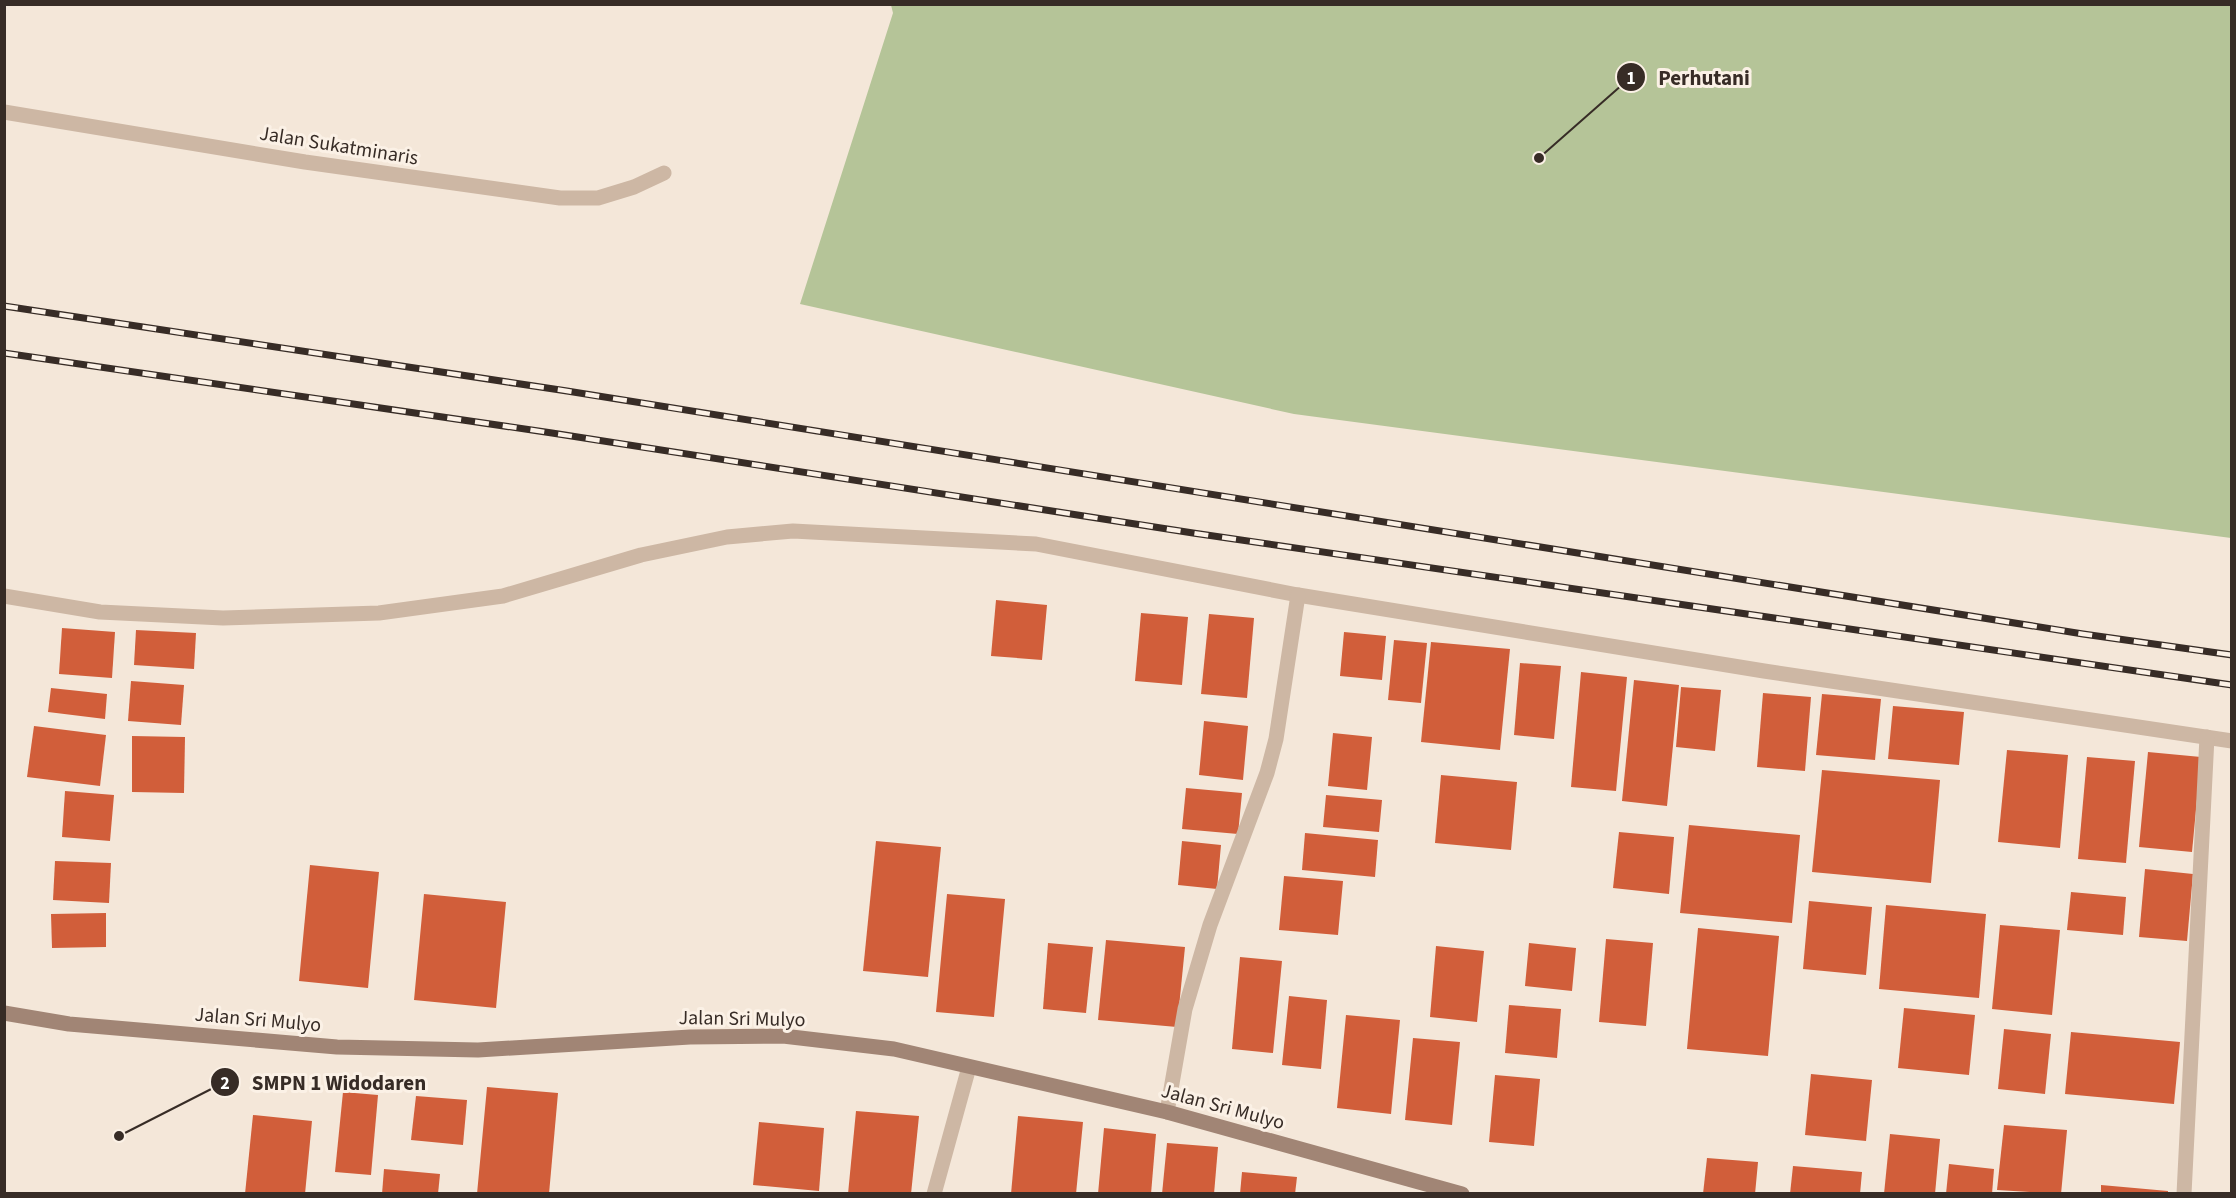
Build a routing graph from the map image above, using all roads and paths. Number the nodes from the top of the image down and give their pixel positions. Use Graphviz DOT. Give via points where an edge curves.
graph roads {
  1 [pos="4,112"];
  2 [pos="664,173"];
  3 [pos="1298,595"];
  4 [pos="4,596"];
  5 [pos="2207,737"];
  6 [pos="2232,741"];
  7 [pos="4,1013"];
  8 [pos="969,1067"];
  9 [pos="1167,1112"];
  10 [pos="934,1194"];
  11 [pos="1462,1194"];
  12 [pos="2184,1194"];
  1 -- 2 [label="street, Jalan Sukatminaris" via="305,162 560,198 598,198"];
  3 -- 4 [label="street" via="1036,544 794,531 727,537 641,555 503,596 379,613 212,617 100,612"];
  3 -- 5 [label="street" via="1764,671"];
  3 -- 9 [label="street" via="1276,739 1206,935 1185,1009"];
  5 -- 6 [label="street"];
  5 -- 12 [label="street"];
  7 -- 8 [label="main road, Jalan Sri Mulyo" via="69,1024 337,1047 478,1050 690,1037 783,1036 894,1049"];
  8 -- 9 [label="main road, Jalan Sri Mulyo"];
  8 -- 10 [label="street"];
  9 -- 11 [label="main road, Jalan Sri Mulyo"];
}
